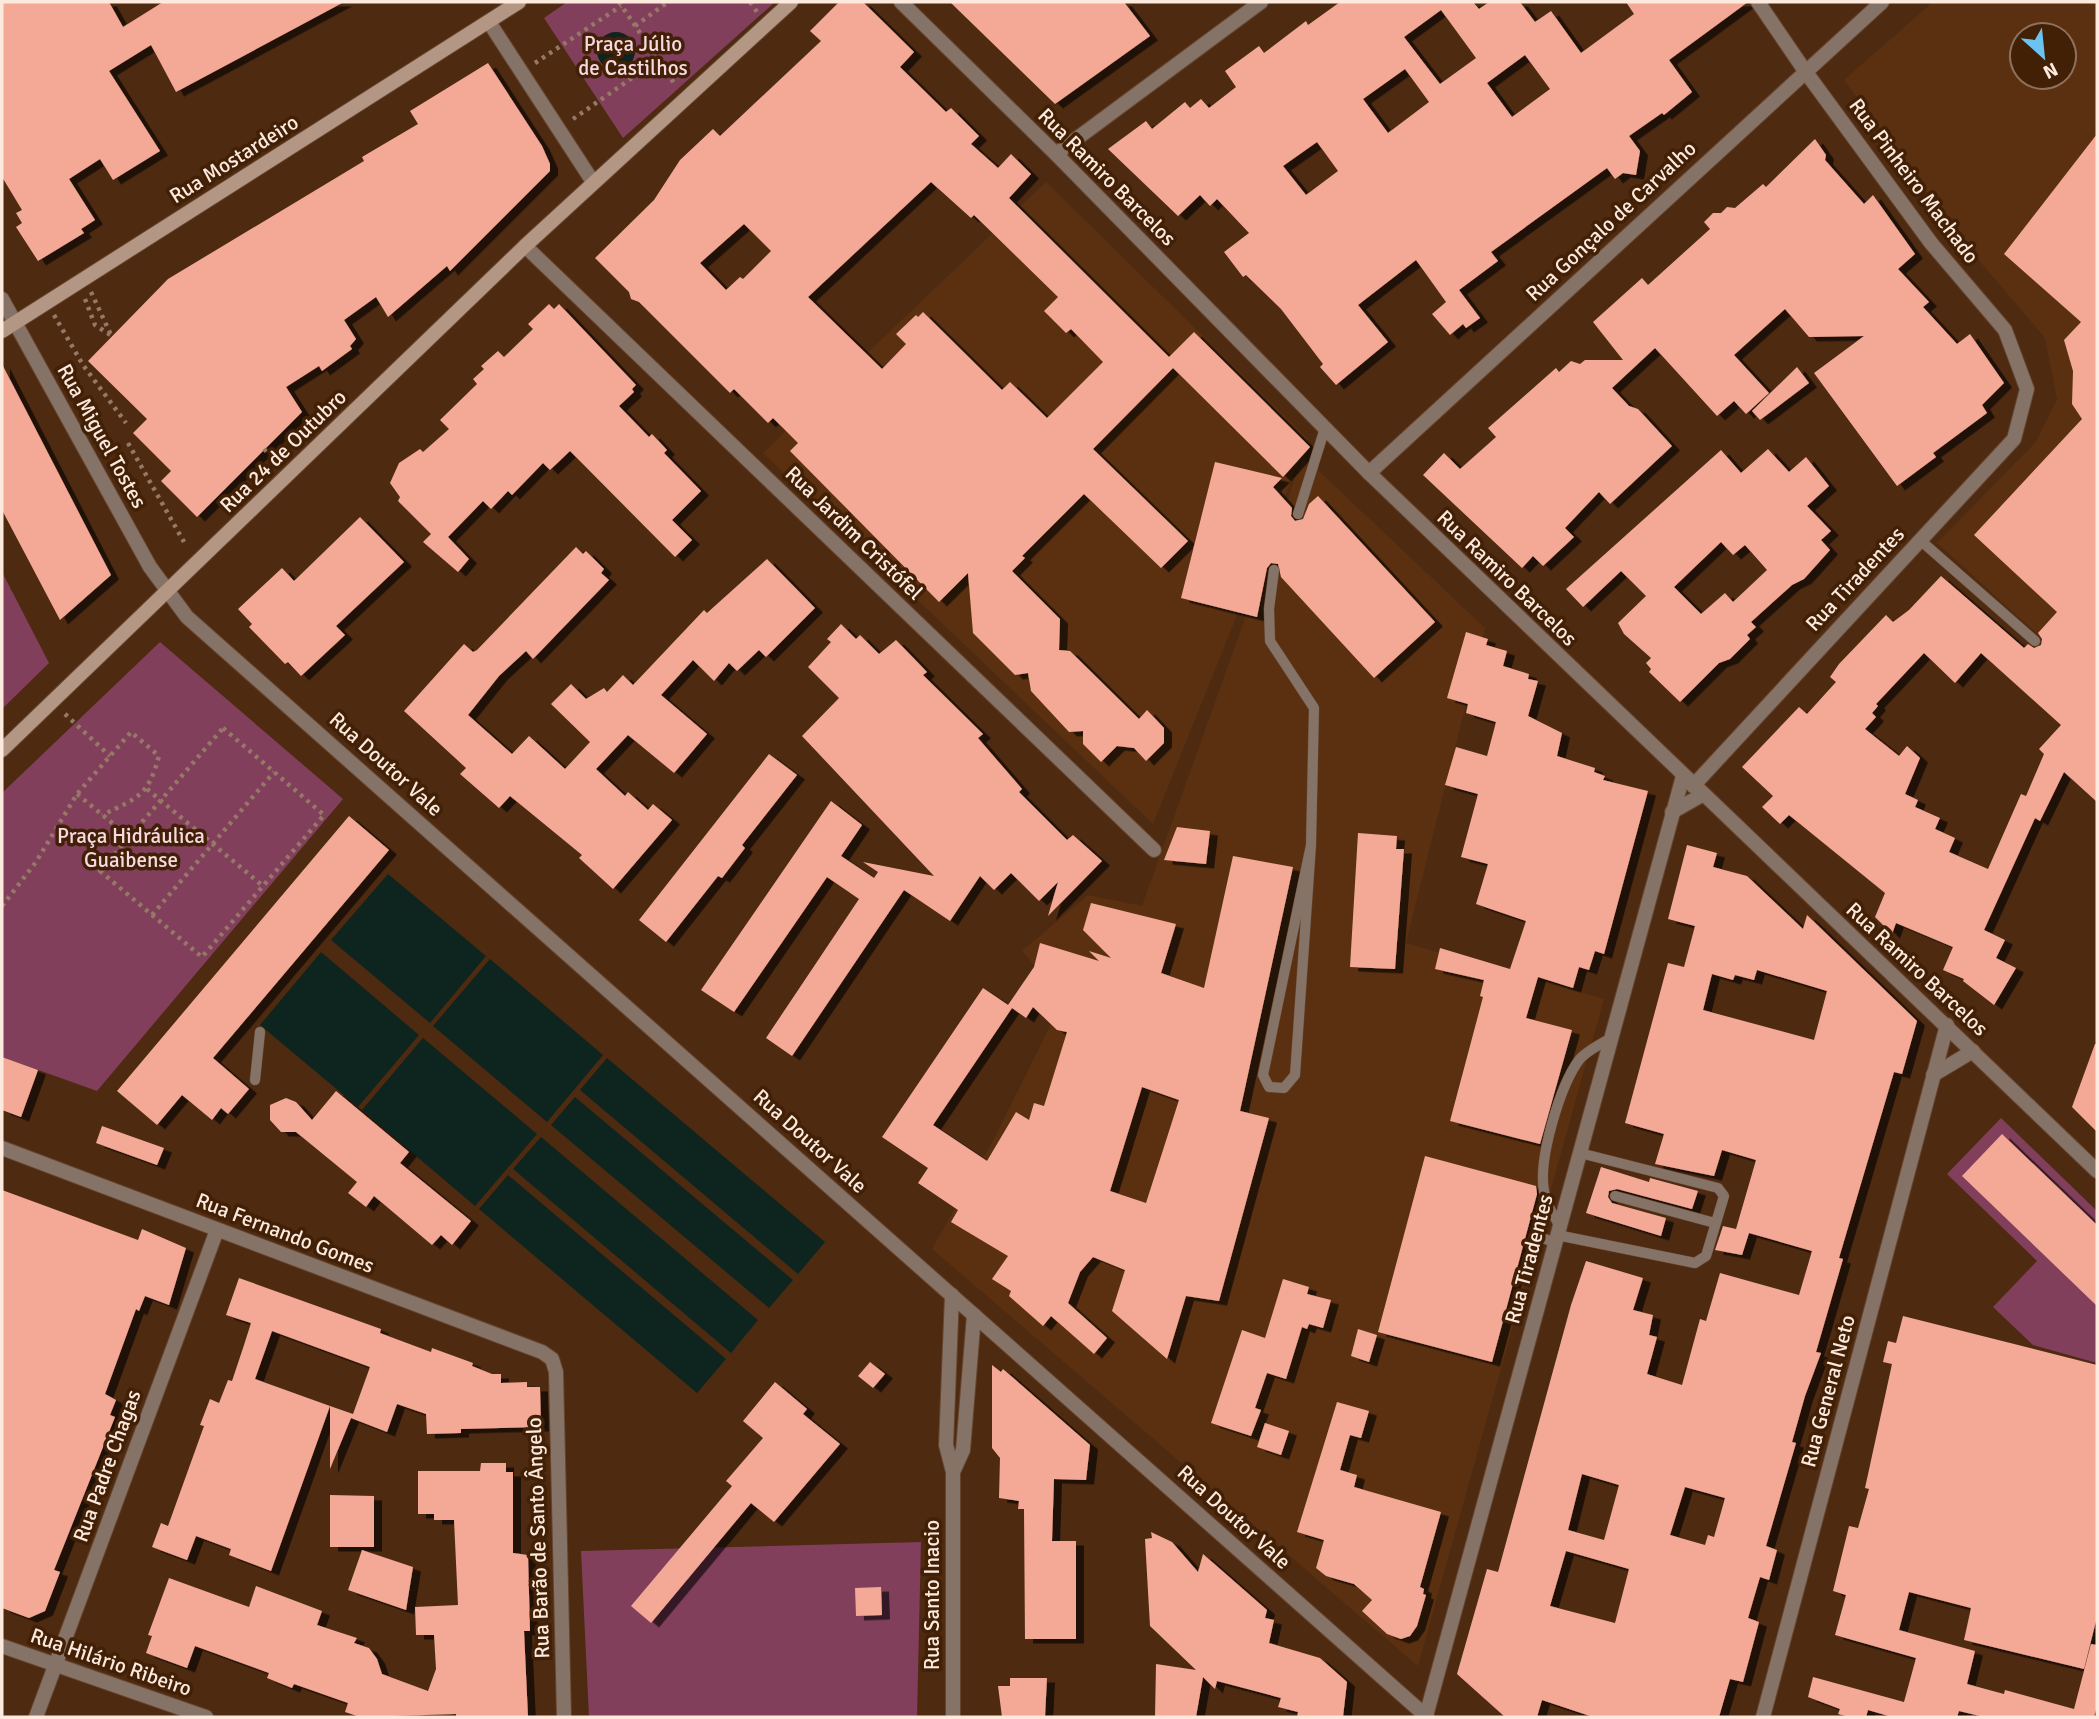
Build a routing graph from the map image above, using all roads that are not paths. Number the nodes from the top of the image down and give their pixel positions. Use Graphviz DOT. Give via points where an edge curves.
graph roads {
  1 [pos="519,2"];
  2 [pos="791,2"];
  3 [pos="901,2"];
  4 [pos="1261,2"];
  5 [pos="1758,2"];
  6 [pos="1882,2"];
  7 [pos="489,22"];
  8 [pos="1804,71"];
  9 [pos="1056,154"];
  10 [pos="593,182"];
  11 [pos="525,246"];
  12 [pos="2,299"];
  13 [pos="8,327"];
  14 [pos="2027,389"];
  15 [pos="1325,428"];
  16 [pos="1369,473"];
  17 [pos="1298,514"];
  18 [pos="1920,540"];
  19 [pos="1274,570"];
  20 [pos="168,593"];
  21 [pos="2035,641"];
  22 [pos="2,750"];
  23 [pos="1693,786"];
  24 [pos="1672,812"];
  25 [pos="1311,845"];
  26 [pos="1154,850"];
  27 [pos="1947,1025"];
  28 [pos="260,1032"];
  29 [pos="1611,1038"];
  30 [pos="1973,1051"];
  31 [pos="1933,1075"];
  32 [pos="255,1080"];
  33 [pos="2,1148"];
  34 [pos="1580,1153"];
  35 [pos="2097,1171"];
  36 [pos="1615,1196"];
  37 [pos="1715,1223"];
  38 [pos="217,1230"];
  39 [pos="1557,1235"];
  40 [pos="1538,1236"];
  41 [pos="952,1295"];
  42 [pos="974,1315"];
  43 [pos="552,1359"];
  44 [pos="953,1472"];
  45 [pos="2,1646"];
  46 [pos="56,1664"];
  47 [pos="36,1717"];
  48 [pos="206,1717"];
  49 [pos="564,1717"];
  50 [pos="953,1717"];
  51 [pos="1426,1717"];
  52 [pos="1763,1717"];
  1 -- 7 [label="main road, Rua Mostardeiro"];
  2 -- 10 [label="main road"];
  3 -- 9 [label="street, Rua Ramiro Barcelos"];
  4 -- 9 [label="street"];
  5 -- 8 [label="street, Rua Pinheiro Machado"];
  6 -- 8 [label="street, Rua Gonçalo de Carvalho"];
  7 -- 10 [label="street"];
  7 -- 13 [label="main road, Rua Mostardeiro"];
  8 -- 14 [label="street, Rua Pinheiro Machado" via="1931,243 2005,330"];
  8 -- 16 [label="street, Rua Gonçalo de Carvalho"];
  9 -- 15 [label="street, Rua Ramiro Barcelos"];
  10 -- 11 [label="main road, Rua 24 de Outubro"];
  11 -- 20 [label="main road, Rua 24 de Outubro"];
  11 -- 26 [label="street, Rua Jardim Cristófel"];
  12 -- 13 [label="street, Rua Miguel Tostes"];
  13 -- 20 [label="street, Rua Miguel Tostes"];
  14 -- 18 [label="street, Rua Tiradentes" via="2014,439"];
  15 -- 16 [label="street, Rua Ramiro Barcelos"];
  15 -- 17 [label="lane"];
  16 -- 23 [label="street, Rua Ramiro Barcelos"];
  18 -- 21 [label="lane"];
  18 -- 23 [label="street, Rua Tiradentes"];
  19 -- 25 [label="lane" via="1270,641 1314,708"];
  20 -- 22 [label="main road, Rua 24 de Outubro"];
  20 -- 41 [label="street, Rua Doutor Vale" via="207,635"];
  23 -- 24 [label="street, Rua Tiradentes"];
  23 -- 24 [label="street, Rua Tiradentes"];
  23 -- 27 [label="street, Rua Ramiro Barcelos"];
  24 -- 29 [label="street, Rua Tiradentes"];
  25 -- 25 [label="lane" via="1263,1074 1269,1087 1276,1089 1295,1075"];
  27 -- 30 [label="street, Rua Ramiro Barcelos"];
  27 -- 31 [label="street, Rua General Neto"];
  28 -- 32 [label="lane"];
  29 -- 34 [label="street, Rua Tiradentes"];
  29 -- 39 [label="lane" via="1581,1058 1566,1084 1554,1124 1543,1190"];
  30 -- 31 [label="street"];
  30 -- 35 [label="street, Rua Ramiro Barcelos"];
  31 -- 52 [label="street, Rua General Neto"];
  33 -- 38 [label="street, Rua Fernando Gomes"];
  34 -- 37 [label="lane" via="1717,1188 1724,1196"];
  34 -- 39 [label="street, Rua Tiradentes"];
  36 -- 37 [label="lane"];
  37 -- 39 [label="lane" via="1706,1256 1695,1263"];
  38 -- 43 [label="street, Rua Fernando Gomes"];
  38 -- 46 [label="street, Rua Padre Chagas"];
  39 -- 40 [label="lane"];
  39 -- 51 [label="street, Rua Tiradentes"];
  41 -- 42 [label="street, Rua Doutor Vale"];
  41 -- 44 [label="street, Rua Santo Inacio" via="946,1445"];
  42 -- 44 [label="street, Rua Santo Inacio" via="963,1450"];
  42 -- 51 [label="street, Rua Doutor Vale"];
  43 -- 49 [label="street, Rua Barão de Santo Ângelo" via="556,1372"];
  44 -- 50 [label="street, Rua Santo Inacio"];
  45 -- 46 [label="street, Rua Hilário Ribeiro"];
  46 -- 47 [label="street, Rua Padre Chagas"];
  46 -- 48 [label="street, Rua Hilário Ribeiro"];
}
